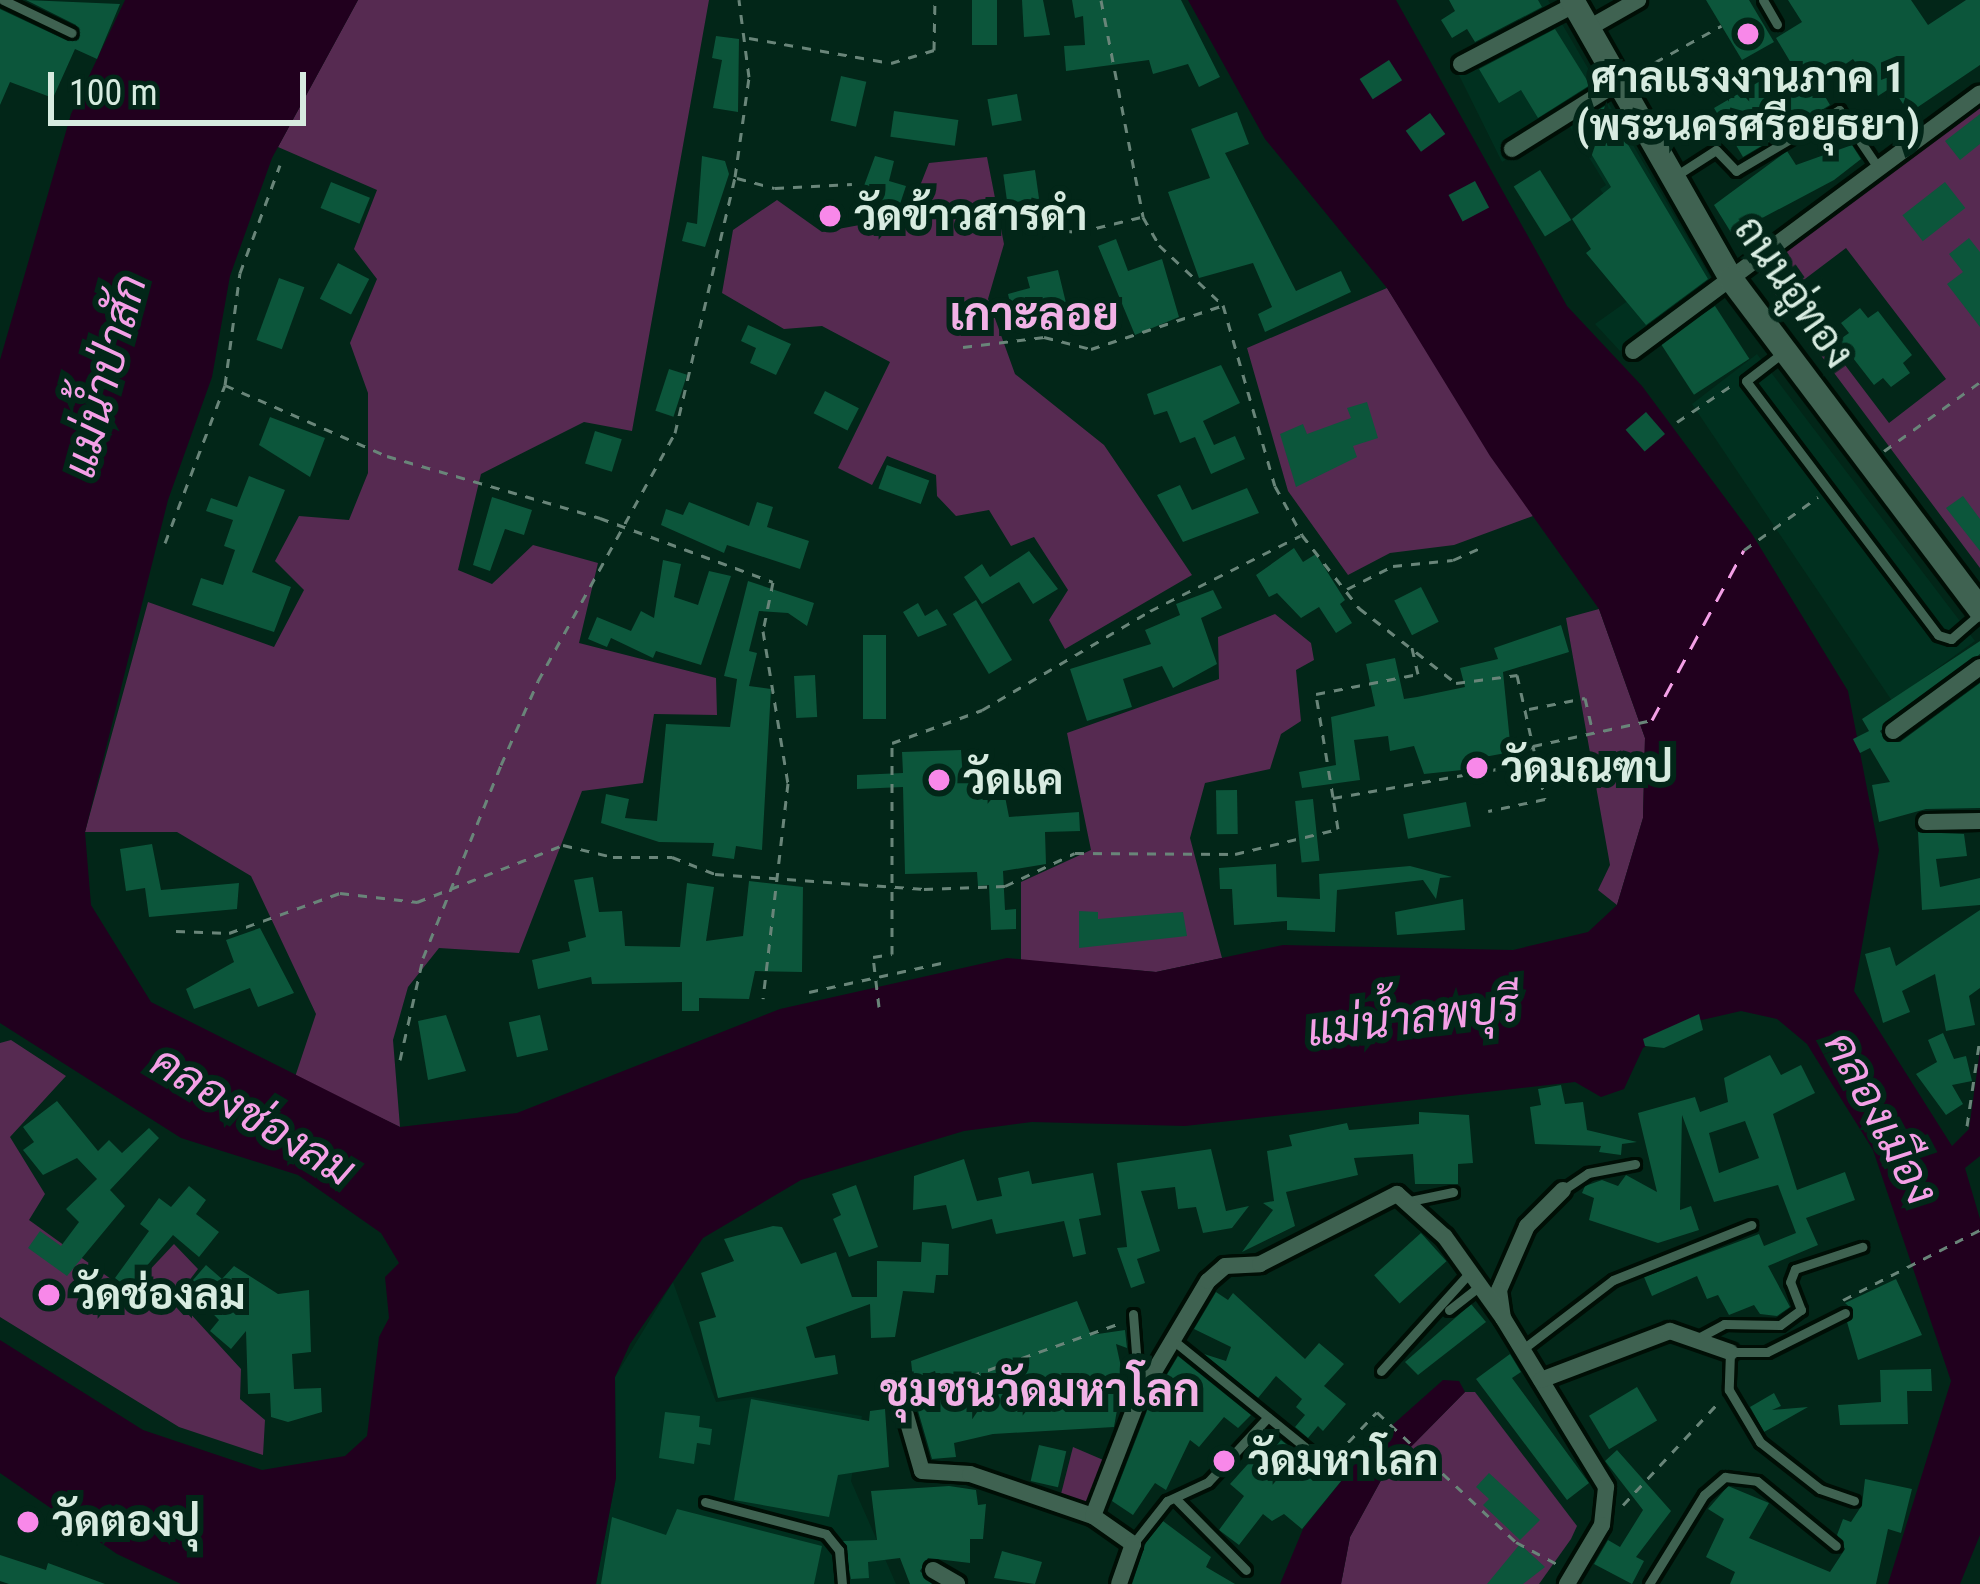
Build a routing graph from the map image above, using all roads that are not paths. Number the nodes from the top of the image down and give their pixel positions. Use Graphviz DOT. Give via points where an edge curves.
graph roads {
  1 [pos="3,0"];
  2 [pos="1638,0"];
  3 [pos="1762,0"];
  4 [pos="1576,2"];
  5 [pos="1777,24"];
  6 [pos="1587,28"];
  7 [pos="73,33"];
  8 [pos="1461,64"];
  9 [pos="1616,84"];
  10 [pos="1980,93"];
  11 [pos="1512,149"];
  12 [pos="1879,169"];
  13 [pos="1672,178"];
  14 [pos="1732,279"];
  15 [pos="1633,351"];
  16 [pos="1785,351"];
  17 [pos="1980,612"];
  18 [pos="1980,667"];
  19 [pos="1893,731"];
  20 [pos="1980,821"];
  21 [pos="1926,822"];
  22 [pos="1635,1164"];
  23 [pos="1563,1190"];
  24 [pos="1453,1192"];
  25 [pos="1410,1201"];
  26 [pos="1751,1225"];
  27 [pos="1862,1247"];
  28 [pos="1475,1279"];
  29 [pos="1449,1310"];
  30 [pos="1845,1312"];
  31 [pos="1133,1316"];
  32 [pos="1503,1318"];
  33 [pos="1700,1337"];
  34 [pos="1174,1341"];
  35 [pos="1522,1349"];
  36 [pos="1730,1352"];
  37 [pos="1381,1370"];
  38 [pos="1541,1380"];
  39 [pos="900,1394"];
  40 [pos="1139,1397"];
  41 [pos="1268,1417"];
  42 [pos="1327,1465"];
  43 [pos="1175,1498"];
  44 [pos="1854,1501"];
  45 [pos="704,1502"];
  46 [pos="1093,1516"];
  47 [pos="1133,1544"];
  48 [pos="1836,1546"];
  49 [pos="933,1570"];
  50 [pos="1246,1570"];
  51 [pos="1569,1578"];
  52 [pos="842,1584"];
  53 [pos="958,1584"];
  54 [pos="1119,1584"];
  55 [pos="1649,1584"];
  1 -- 7 [label="lane"];
  2 -- 6 [label="street"];
  3 -- 5 [label="lane"];
  4 -- 6 [label="main road, ถนนอู่ทอง"];
  4 -- 8 [label="street"];
  6 -- 9 [label="main road, ถนนอู่ทอง"];
  9 -- 11 [label="street"];
  9 -- 13 [label="main road, ถนนอู่ทอง"];
  10 -- 12 [label="street"];
  12 -- 13 [label="lane" via="1838,110 1736,171 1716,150"];
  12 -- 14 [label="street"];
  13 -- 14 [label="main road, ถนนอู่ทอง"];
  14 -- 15 [label="street"];
  14 -- 16 [label="main road, ถนนอู่ทอง"];
  16 -- 17 [label="main road, ถนนอู่ทอง"];
  16 -- 17 [label="lane" via="1746,381 1938,635 1951,639"];
  18 -- 19 [label="street"];
  20 -- 21 [label="street"];
  22 -- 23 [label="lane" via="1588,1173"];
  23 -- 32 [label="street" via="1527,1226 1505,1265"];
  24 -- 25 [label="lane"];
  25 -- 28 [label="street"];
  25 -- 34 [label="street" via="1387,1194 1286,1253 1216,1271"];
  26 -- 35 [label="lane" via="1613,1280"];
  27 -- 33 [label="lane" via="1795,1269 1790,1282 1802,1310 1780,1325 1724,1324"];
  28 -- 29 [label="lane"];
  28 -- 32 [label="street"];
  28 -- 37 [label="lane"];
  30 -- 36 [label="lane" via="1767,1352"];
  31 -- 40 [label="lane"];
  32 -- 35 [label="street"];
  33 -- 36 [label="street"];
  33 -- 38 [label="street" via="1642,1336"];
  34 -- 40 [label="street"];
  34 -- 41 [label="lane"];
  35 -- 38 [label="street"];
  36 -- 44 [label="lane" via="1736,1362 1729,1390 1760,1442 1820,1490"];
  38 -- 51 [label="street" via="1606,1487 1602,1525"];
  39 -- 46 [label="street" via="922,1471 970,1474"];
  40 -- 46 [label="street"];
  41 -- 42 [label="lane"];
  41 -- 43 [label="lane" via="1208,1482"];
  43 -- 47 [label="lane"];
  43 -- 50 [label="lane"];
  45 -- 52 [label="lane" via="826,1534 838,1550"];
  46 -- 47 [label="street"];
  47 -- 54 [label="street"];
  48 -- 55 [label="lane" via="1757,1481 1725,1477 1704,1495"];
  49 -- 53 [label="street"];
}
